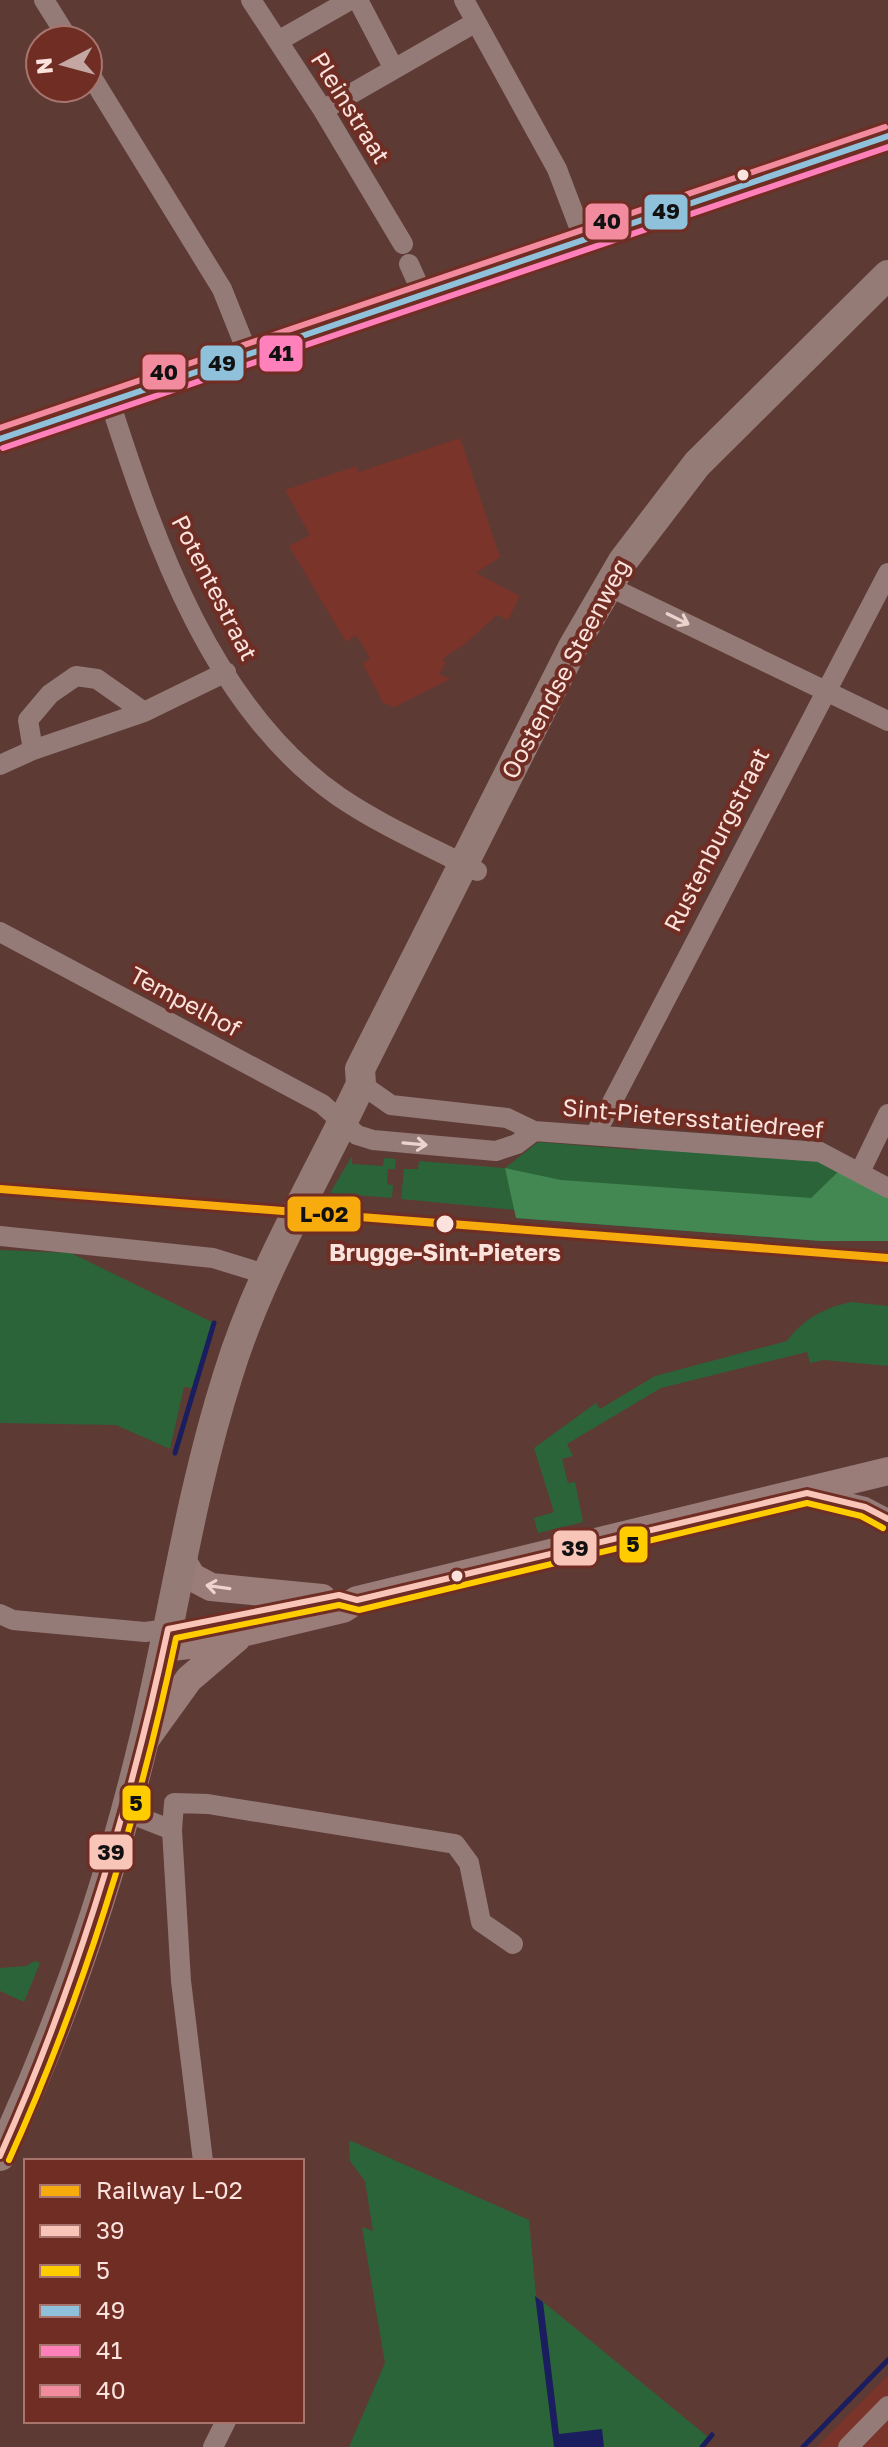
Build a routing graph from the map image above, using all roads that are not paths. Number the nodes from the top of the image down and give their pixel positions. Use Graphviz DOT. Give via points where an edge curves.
graph roads {
  1 [pos="44,0"];
  2 [pos="251,0"];
  3 [pos="350,0"];
  4 [pos="358,0"];
  5 [pos="464,0"];
  6 [pos="476,22"];
  7 [pos="59,24"];
  8 [pos="278,41"];
  9 [pos="394,69"];
  10 [pos="104,97"];
  11 [pos="323,110"];
  12 [pos="888,136"];
  13 [pos="888,146"];
  14 [pos="847,153"];
  15 [pos="584,240"];
  16 [pos="888,275"];
  17 [pos="422,293"];
  18 [pos="888,297"];
  19 [pos="248,354"];
  20 [pos="110,402"];
  21 [pos="0,439"];
  22 [pos="888,573"];
  23 [pos="614,589"];
  24 [pos="226,672"];
  25 [pos="824,690"];
  26 [pos="144,712"];
  27 [pos="888,721"];
  28 [pos="33,750"];
  29 [pos="0,765"];
  30 [pos="470,867"];
  31 [pos="0,932"];
  32 [pos="361,1084"];
  33 [pos="888,1114"];
  34 [pos="343,1122"];
  35 [pos="534,1131"];
  36 [pos="596,1133"];
  37 [pos="860,1172"];
  38 [pos="888,1188"];
  39 [pos="0,1236"];
  40 [pos="252,1270"];
  41 [pos="888,1471"];
  42 [pos="888,1489"];
  43 [pos="807,1493"];
  44 [pos="888,1519"];
  45 [pos="182,1560"];
  46 [pos="322,1598"];
  47 [pos="357,1600"];
  48 [pos="0,1614"];
  49 [pos="244,1633"];
  50 [pos="159,1636"];
  51 [pos="143,1743"];
  52 [pos="126,1812"];
  53 [pos="172,1830"];
  54 [pos="513,1944"];
  55 [pos="0,2156"];
  56 [pos="203,2159"];
  57 [pos="888,2406"];
  58 [pos="225,2423"];
  59 [pos="213,2447"];
  60 [pos="848,2447"];
  1 -- 7 [label="street"];
  2 -- 8 [label="street, Pleinstraat"];
  3 -- 8 [label="street"];
  4 -- 9 [label="street"];
  5 -- 6 [label="street"];
  6 -- 9 [label="street"];
  6 -- 15 [label="street" via="557,169"];
  8 -- 11 [label="street, Pleinstraat"];
  9 -- 11 [label="street"];
  10 -- 19 [label="street" via="222,289"];
  11 -- 17 [label="street, Pleinstraat" via="406,254"];
  12 -- 14 [label="main road"];
  13 -- 14 [label="main road"];
  14 -- 15 [label="main road"];
  15 -- 17 [label="main road"];
  16 -- 23 [label="main road, Oostendse Steenweg" via="697,464 640,536"];
  17 -- 19 [label="main road"];
  18 -- 23 [label="main road, Oostendse Steenweg" via="702,481"];
  19 -- 20 [label="main road"];
  20 -- 21 [label="main road"];
  20 -- 24 [label="street, Potentestraat" via="152,522"];
  22 -- 25 [label="street, Rustenburgstraat"];
  23 -- 25 [label="street, one-way"];
  23 -- 30 [label="main road, Oostendse Steenweg"];
  24 -- 26 [label="street"];
  24 -- 30 [label="street, Potentestraat" via="274,738 306,771 339,796"];
  25 -- 27 [label="street"];
  25 -- 36 [label="street, Rustenburgstraat"];
  26 -- 28 [label="street"];
  26 -- 28 [label="street" via="97,679 76,676 50,694 28,720"];
  28 -- 29 [label="street"];
  30 -- 32 [label="main road, Oostendse Steenweg" via="360,1069"];
  31 -- 34 [label="street, Tempelhof" via="322,1104"];
  32 -- 34 [label="main road, Oostendse Steenweg"];
  32 -- 35 [label="street, Sint-Pietersstatiedreef" via="391,1105 507,1118"];
  33 -- 37 [label="street"];
  34 -- 35 [label="street, Sint-Pietersstatiedreef, one-way" via="373,1140 496,1151"];
  34 -- 45 [label="main road, Oostendse Steenweg" via="241,1333 206,1449"];
  35 -- 36 [label="street, Sint-Pietersstatiedreef"];
  36 -- 37 [label="street, Sint-Pietersstatiedreef" via="820,1152"];
  37 -- 38 [label="street, Sint-Pietersstatiedreef"];
  39 -- 40 [label="street" via="213,1258"];
  41 -- 43 [label="main road" via="839,1480"];
  42 -- 43 [label="main road"];
  43 -- 44 [label="street" via="865,1507"];
  43 -- 47 [label="main road"];
  46 -- 45 [label="main road, one-way" via="211,1587 192,1577"];
  45 -- 50 [label="main road, Oostendse Steenweg"];
  46 -- 47 [label="main road"];
  46 -- 50 [label="main road"];
  47 -- 49 [label="main road" via="343,1609"];
  48 -- 50 [label="street" via="13,1620"];
  49 -- 50 [label="main road"];
  49 -- 51 [label="main road" via="195,1672"];
  50 -- 51 [label="main road, Oostendse Steenweg"];
  51 -- 52 [label="main road, Oostendse Steenweg"];
  52 -- 53 [label="street"];
  52 -- 55 [label="main road, Oostendse Steenweg" via="47,2047"];
  53 -- 54 [label="street" via="174,1803 208,1804 455,1844 469,1863 481,1922"];
  53 -- 56 [label="street" via="182,1996"];
  57 -- 60 [label="street"];
  58 -- 59 [label="street"];
}
